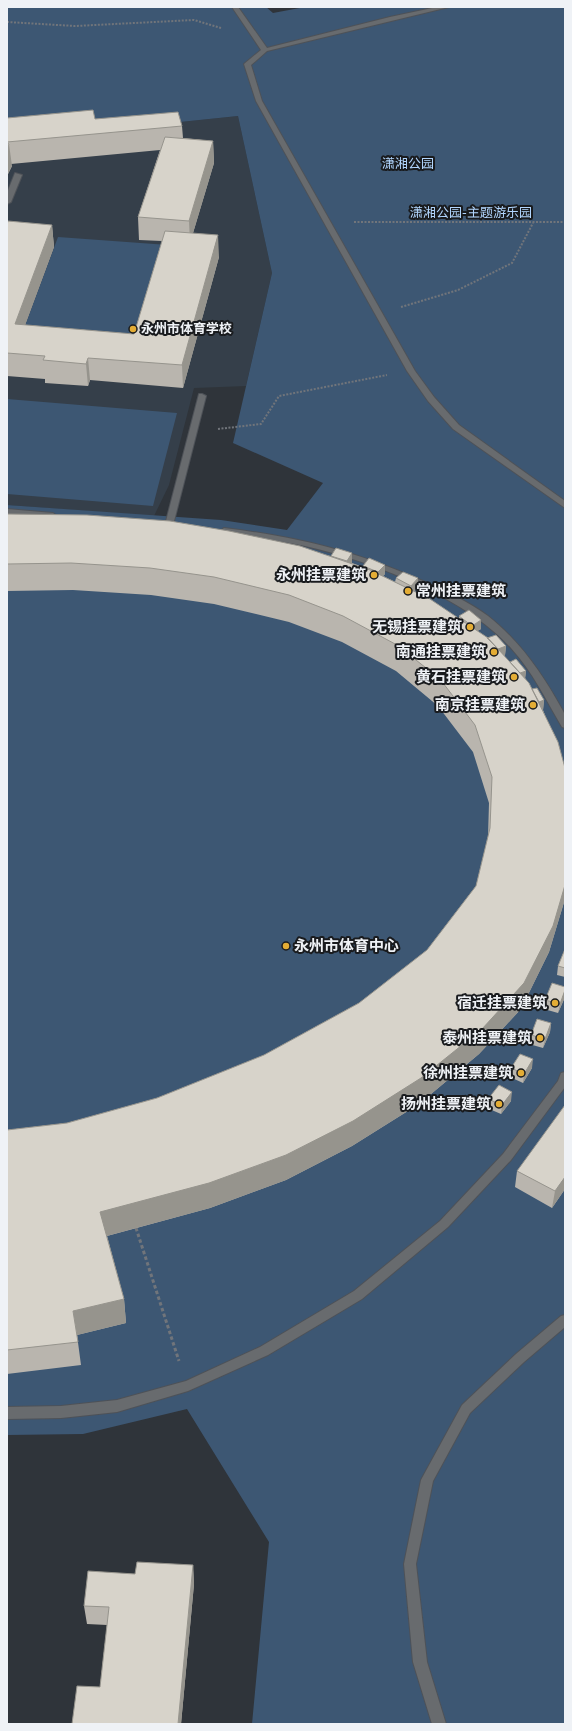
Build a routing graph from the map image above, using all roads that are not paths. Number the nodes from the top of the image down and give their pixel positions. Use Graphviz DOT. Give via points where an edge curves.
graph roads {
  1 [pos="235,7"];
  2 [pos="446,7"];
  3 [pos="265,50"];
  4 [pos="18,175"];
  5 [pos="7,202"];
  6 [pos="202,396"];
  7 [pos="565,505"];
  8 [pos="7,512"];
  9 [pos="63,516"];
  10 [pos="169,525"];
  11 [pos="215,530"];
  12 [pos="565,725"];
  13 [pos="565,1076"];
  14 [pos="565,1320"];
  15 [pos="7,1412"];
  16 [pos="439,1724"];
  1 -- 3 [label="street"];
  2 -- 3 [label="street" via="390,18"];
  3 -- 7 [label="street" via="247,64 260,101 379,314 431,400 456,426"];
  4 -- 5 [label="street"];
  6 -- 10 [label="street"];
  8 -- 9 [label="street"];
  11 -- 12 [label="street" via="270,537 328,549 392,570 451,597 493,624 526,658 551,696"];
  13 -- 15 [label="street" via="507,1157 449,1219 358,1295 264,1351 188,1386 117,1406 61,1412"];
  14 -- 16 [label="street" via="466,1409 427,1480 410,1564 420,1662"];
}
